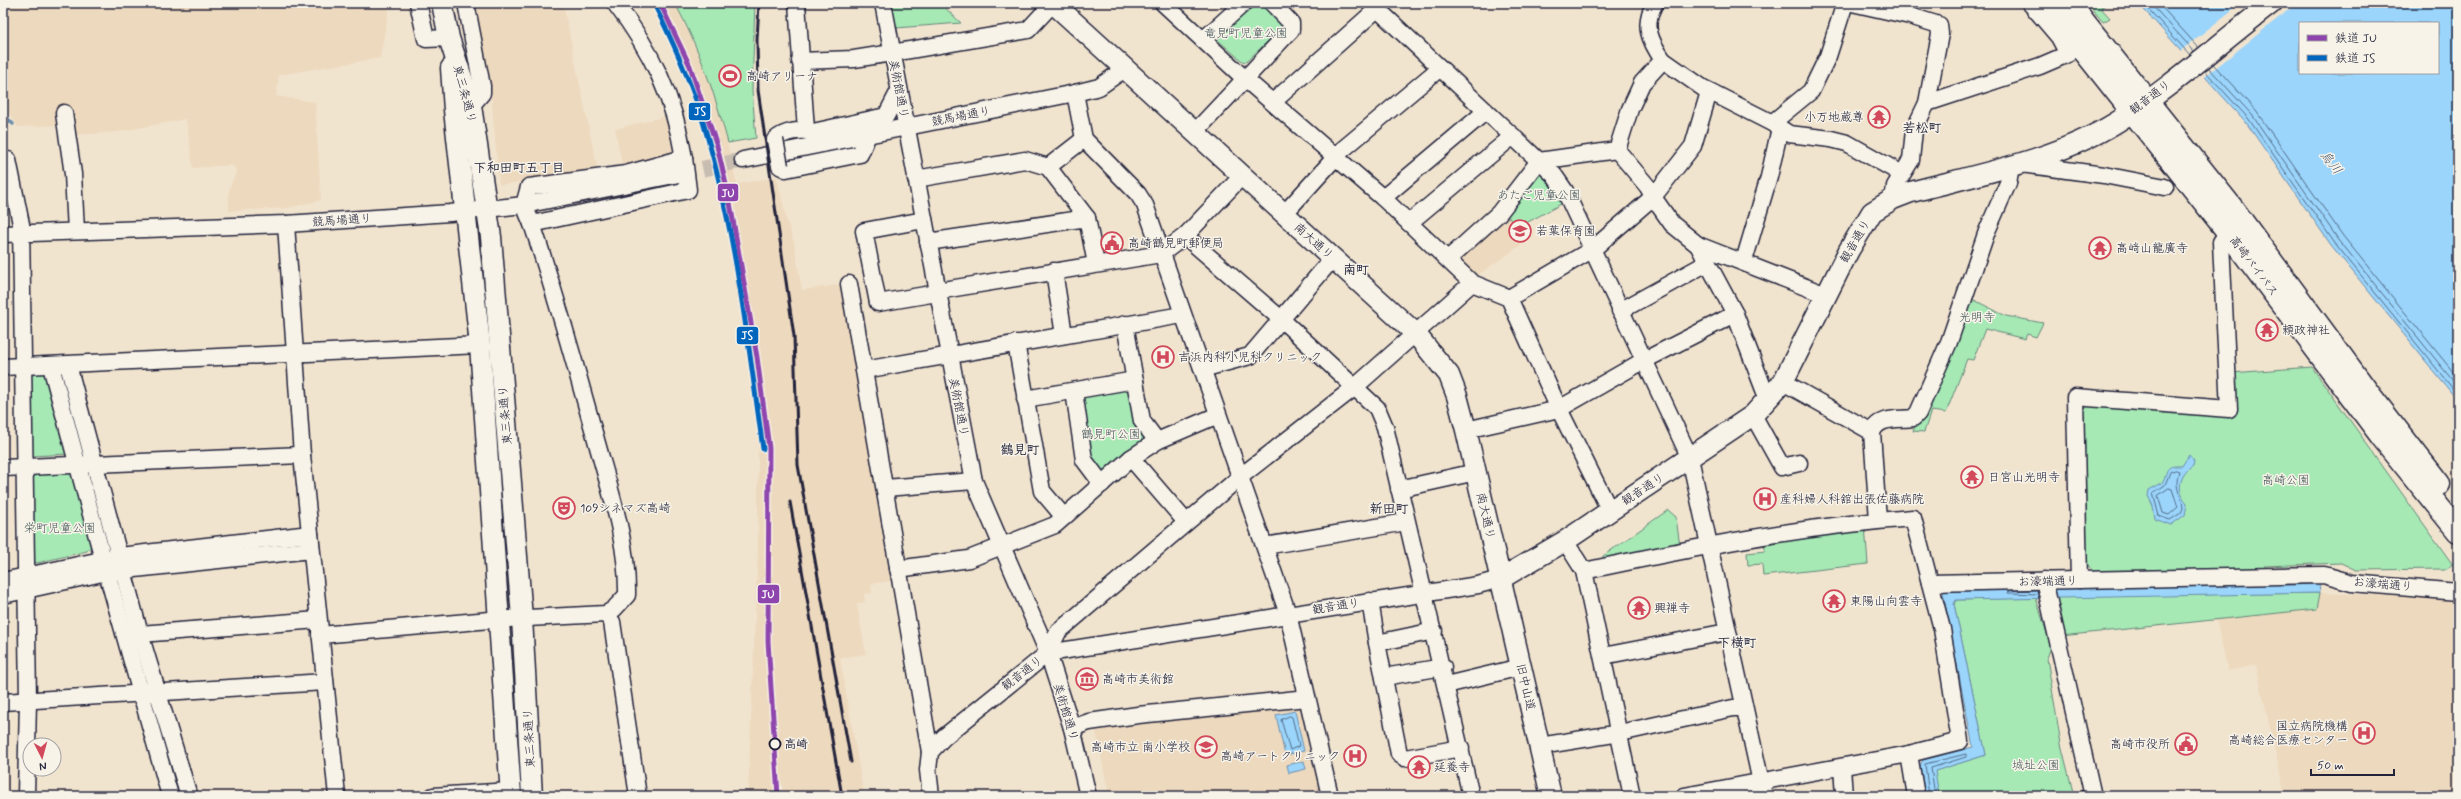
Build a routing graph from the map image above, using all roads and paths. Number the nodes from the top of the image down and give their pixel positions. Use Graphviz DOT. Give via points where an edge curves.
graph roads {
  1 [pos="418,3"];
  2 [pos="442,3"];
  3 [pos="466,3"];
  4 [pos="615,3"];
  5 [pos="797,3"];
  6 [pos="883,3"];
  7 [pos="1053,3"];
  8 [pos="1163,3"];
  9 [pos="1244,3"];
  10 [pos="1272,3"];
  11 [pos="1655,3"];
  12 [pos="1845,3"];
  13 [pos="1852,3"];
  14 [pos="2030,3"];
  15 [pos="2046,3"];
  16 [pos="2069,3"];
  17 [pos="2272,3"];
  18 [pos="1374,6"];
  19 [pos="449,38"];
  20 [pos="1203,40"];
  21 [pos="892,53"];
  22 [pos="1663,60"];
  23 [pos="800,61"];
  24 [pos="1126,68"];
  25 [pos="1440,68"];
  26 [pos="1244,78"];
  27 [pos="899,91"];
  28 [pos="1709,92"];
  29 [pos="1075,93"];
  30 [pos="2146,100"];
  31 [pos="1273,102"];
  32 [pos="1927,103"];
  33 [pos="471,106"];
  34 [pos="1485,112"];
  35 [pos="64,113"];
  36 [pos="1776,125"];
  37 [pos="906,126"];
  38 [pos="806,130"];
  39 [pos="1195,132"];
  40 [pos="868,135"];
  41 [pos="1513,136"];
  42 [pos="1084,139"];
  43 [pos="1617,150"];
  44 [pos="684,158"];
  45 [pos="1336,158"];
  46 [pos="8,160"];
  47 [pos="743,160"];
  48 [pos="1539,161"];
  49 [pos="2015,165"];
  50 [pos="1048,167"];
  51 [pos="678,174"];
  52 [pos="1242,176"];
  53 [pos="1900,176"];
  54 [pos="916,179"];
  55 [pos="2166,187"];
  56 [pos="1652,197"];
  57 [pos="1383,198"];
  58 [pos="1894,199"];
  59 [pos="524,205"];
  60 [pos="488,209"];
  61 [pos="466,212"];
  62 [pos="1284,214"];
  63 [pos="1087,218"];
  64 [pos="924,220"];
  65 [pos="1410,223"];
  66 [pos="286,224"];
  67 [pos="532,224"];
  68 [pos="76,231"];
  69 [pos="2228,232"];
  70 [pos="3,234"];
  71 [pos="21,234"];
  72 [pos="1186,236"];
  73 [pos="928,242"];
  74 [pos="1698,244"];
  75 [pos="1593,249"];
  76 [pos="1161,254"];
  77 [pos="1333,258"];
  78 [pos="1448,258"];
  79 [pos="1744,261"];
  80 [pos="1707,263"];
  81 [pos="1096,264"];
  82 [pos="1054,271"];
  83 [pos="1472,283"];
  84 [pos="849,284"];
  85 [pos="937,292"];
  86 [pos="1826,294"];
  87 [pos="1510,298"];
  88 [pos="1620,311"];
  89 [pos="1735,314"];
  90 [pos="1182,315"];
  91 [pos="1281,319"];
  92 [pos="1125,324"];
  93 [pos="1415,333"];
  94 [pos="1064,335"];
  95 [pos="1016,343"];
  96 [pos="480,345"];
  97 [pos="296,353"];
  98 [pos="948,354"];
  99 [pos="1643,361"];
  100 [pos="68,365"];
  101 [pos="22,366"];
  102 [pos="51,366"];
  103 [pos="3,367"];
  104 [pos="1202,369"];
  105 [pos="864,370"];
  106 [pos="1135,380"];
  107 [pos="1783,382"];
  108 [pos="1355,387"];
  109 [pos="1074,391"];
  110 [pos="1025,400"];
  111 [pos="1768,400"];
  112 [pos="1559,409"];
  113 [pos="1753,414"];
  114 [pos="1218,415"];
  115 [pos="1466,430"];
  116 [pos="1872,432"];
  117 [pos="2382,437"];
  118 [pos="1157,441"];
  119 [pos="302,455"];
  120 [pos="1131,458"];
  121 [pos="1690,458"];
  122 [pos="1799,463"];
  123 [pos="77,465"];
  124 [pos="93,465"];
  125 [pos="3,468"];
  126 [pos="23,468"];
  127 [pos="1476,472"];
  128 [pos="1240,477"];
  129 [pos="974,481"];
  130 [pos="1102,484"];
  131 [pos="885,488"];
  132 [pos="1399,489"];
  133 [pos="2458,507"];
  134 [pos="1610,511"];
  135 [pos="1064,517"];
  136 [pos="1878,520"];
  137 [pos="1186,522"];
  138 [pos="1406,522"];
  139 [pos="2458,531"];
  140 [pos="310,534"];
  141 [pos="1565,540"];
  142 [pos="2458,544"];
  143 [pos="1002,545"];
  144 [pos="1708,545"];
  145 [pos="1265,546"];
  146 [pos="311,550"];
  147 [pos="122,563"];
  148 [pos="105,566"];
  149 [pos="898,569"];
  150 [pos="1584,571"];
  151 [pos="1500,579"];
  152 [pos="2079,580"];
  153 [pos="3,581"];
  154 [pos="26,583"];
  155 [pos="1930,583"];
  156 [pos="2458,586"];
  157 [pos="2421,588"];
  158 [pos="2046,589"];
  159 [pos="2458,592"];
  160 [pos="1425,593"];
  161 [pos="3,595"];
  162 [pos="1370,601"];
  163 [pos="606,614"];
  164 [pos="1288,614"];
  165 [pos="522,618"];
  166 [pos="499,620"];
  167 [pos="319,627"];
  168 [pos="1434,631"];
  169 [pos="1727,632"];
  170 [pos="140,634"];
  171 [pos="1377,643"];
  172 [pos="1048,653"];
  173 [pos="1603,656"];
  174 [pos="1443,667"];
  175 [pos="1521,667"];
  176 [pos="1384,677"];
  177 [pos="325,682"];
  178 [pos="1446,685"];
  179 [pos="142,694"];
  180 [pos="159,694"];
  181 [pos="1307,698"];
  182 [pos="28,700"];
  183 [pos="3,702"];
  184 [pos="1744,708"];
  185 [pos="1072,728"];
  186 [pos="1620,733"];
  187 [pos="1540,746"];
  188 [pos="1461,748"];
  189 [pos="930,752"];
  190 [pos="1909,754"];
  191 [pos="1842,767"];
  192 [pos="1762,790"];
  193 [pos="511,793"];
  194 [pos="1548,795"];
  195 [pos="26,796"];
  196 [pos="170,796"];
  197 [pos="188,796"];
  198 [pos="337,796"];
  199 [pos="439,796"];
  200 [pos="532,796"];
  201 [pos="638,796"];
  202 [pos="931,796"];
  203 [pos="1088,796"];
  204 [pos="1330,796"];
  205 [pos="1472,796"];
  206 [pos="1632,796"];
  207 [pos="1684,796"];
  208 [pos="1844,796"];
  209 [pos="1916,796"];
  210 [pos="2093,796"];
  1 -- 19 [label="street" via="426,39"];
  2 -- 19 [label="main road, 東三条通り"];
  3 -- 33 [label="street" via="482,86 482,93"];
  4 -- 44 [label="street" via="650,52 679,125"];
  5 -- 23 [label="street"];
  6 -- 21 [label="street, 美術館通り"];
  7 -- 21 [label="street" via="1028,30"];
  7 -- 24 [label="main road, 南大通り"];
  8 -- 20 [label="street"];
  9 -- 20 [label="street"];
  10 -- 26 [label="street" via="1292,23 1292,30"];
  11 -- 22 [label="street" via="1650,12 1649,36"];
  12 -- 36 [label="street" via="1828,56 1811,92"];
  13 -- 32 [label="street" via="1939,25"];
  14 -- 32 [label="street" via="2059,37 2068,54 2040,66"];
  15 -- 30 [label="highway, 高崎バイパス"];
  16 -- 30 [label="highway, 高崎バイパス"];
  17 -- 30 [label="main road, 観音通り"];
  18 -- 25 [label="street"];
  18 -- 31 [label="street"];
  19 -- 33 [label="main road, 東三条通り"];
  19 -- 61 [label="main road, 東三条通り" via="454,110"];
  20 -- 26 [label="street"];
  21 -- 23 [label="street" via="854,59"];
  21 -- 27 [label="street, 美術館通り"];
  22 -- 28 [label="street"];
  22 -- 43 [label="street" via="1642,83 1630,109"];
  23 -- 38 [label="street"];
  24 -- 29 [label="street, 競馬場通り" via="1099,87"];
  24 -- 39 [label="main road, 南大通り"];
  25 -- 34 [label="street"];
  25 -- 45 [label="street" via="1342,150"];
  26 -- 31 [label="street"];
  26 -- 39 [label="street"];
  27 -- 37 [label="street, 美術館通り"];
  27 -- 38 [label="street" via="886,116 813,132"];
  28 -- 36 [label="street"];
  28 -- 56 [label="street" via="1693,146"];
  29 -- 37 [label="street, 競馬場通り"];
  29 -- 42 [label="street"];
  30 -- 49 [label="main road, 観音通り" via="2117,122"];
  30 -- 69 [label="highway, 高崎バイパス"];
  30 -- 133 [label="highway, 高崎バイパス" via="2233,209 2369,394"];
  31 -- 45 [label="street"];
  32 -- 53 [label="street" via="1914,130 1911,160"];
  33 -- 60 [label="main road, 東三条通り"];
  34 -- 41 [label="street"];
  34 -- 57 [label="street"];
  35 -- 68 [label="street" via="73,174"];
  36 -- 53 [label="street" via="1790,134 1847,143 1895,170"];
  36 -- 79 [label="street" via="1769,177"];
  37 -- 40 [label="street, 競馬場通り"];
  37 -- 54 [label="street, 美術館通り"];
  38 -- 40 [label="street, bridge" via="781,134 775,140 780,166 786,169 860,154"];
  39 -- 52 [label="main road, 南大通り"];
  40 -- 47 [label="street, 競馬場通り"];
  41 -- 48 [label="street"];
  41 -- 65 [label="street"];
  42 -- 50 [label="street"];
  42 -- 76 [label="street" via="1138,194 1145,205"];
  43 -- 48 [label="street"];
  43 -- 56 [label="street" via="1648,187"];
  44 -- 59 [label="street" via="626,174 529,186"];
  44 -- 67 [label="street" via="688,190"];
  45 -- 57 [label="street"];
  45 -- 62 [label="street"];
  46 -- 71 [label="street"];
  48 -- 75 [label="street" via="1554,175 1565,191"];
  48 -- 78 [label="street" via="1499,213"];
  49 -- 55 [label="street" via="2104,175"];
  49 -- 58 [label="main road, 観音通り" via="1911,192"];
  49 -- 116 [label="street" via="1987,231 1949,342 1918,413 1913,418 1876,423"];
  50 -- 54 [label="street" via="1025,160"];
  50 -- 63 [label="street"];
  51 -- 59 [label="street, 競馬場通り"];
  52 -- 62 [label="main road, 南大通り"];
  52 -- 72 [label="street"];
  53 -- 58 [label="street" via="1895,186"];
  54 -- 64 [label="street, 美術館通り"];
  56 -- 74 [label="street" via="1672,224"];
  56 -- 75 [label="street"];
  57 -- 65 [label="street"];
  58 -- 86 [label="main road, 観音通り" via="1872,212"];
  59 -- 60 [label="street, 競馬場通り"];
  59 -- 67 [label="street"];
  60 -- 61 [label="street, 競馬場通り"];
  60 -- 165 [label="main road, 東三条通り"];
  61 -- 66 [label="street, 競馬場通り"];
  61 -- 96 [label="main road, 東三条通り"];
  62 -- 77 [label="main road, 南大通り"];
  63 -- 73 [label="street"];
  63 -- 81 [label="street"];
  64 -- 73 [label="street, 美術館通り"];
  64 -- 85 [label="street" via="864,231 878,303"];
  65 -- 78 [label="street"];
  66 -- 68 [label="street, 競馬場通り"];
  66 -- 97 [label="street"];
  67 -- 163 [label="street" via="560,309 620,527 628,568 627,596"];
  68 -- 71 [label="street, 競馬場通り"];
  69 -- 117 [label="highway, 高崎バイパス"];
  69 -- 152 [label="street" via="2221,242 2229,409 2075,397"];
  70 -- 71 [label="street, 競馬場通り"];
  71 -- 101 [label="street"];
  72 -- 76 [label="street"];
  72 -- 91 [label="street"];
  73 -- 85 [label="street, 美術館通り"];
  74 -- 79 [label="street"];
  74 -- 80 [label="street"];
  75 -- 87 [label="street"];
  75 -- 88 [label="street"];
  76 -- 81 [label="street"];
  76 -- 90 [label="street"];
  77 -- 91 [label="street"];
  77 -- 93 [label="main road, 南大通り"];
  78 -- 83 [label="street"];
  79 -- 86 [label="street"];
  80 -- 88 [label="street"];
  80 -- 89 [label="street"];
  81 -- 82 [label="street"];
  82 -- 85 [label="street"];
  82 -- 94 [label="street"];
  83 -- 87 [label="street"];
  83 -- 93 [label="street"];
  84 -- 105 [label="street"];
  85 -- 98 [label="street, 美術館通り"];
  86 -- 107 [label="main road, 観音通り"];
  87 -- 112 [label="street"];
  88 -- 99 [label="street"];
  89 -- 99 [label="street"];
  89 -- 111 [label="street"];
  90 -- 92 [label="street"];
  90 -- 104 [label="street"];
  91 -- 104 [label="street" via="1250,356"];
  91 -- 108 [label="street"];
  92 -- 94 [label="street"];
  92 -- 106 [label="street"];
  93 -- 108 [label="street"];
  93 -- 115 [label="main road, 南大通り" via="1449,375"];
  94 -- 95 [label="street"];
  95 -- 98 [label="street"];
  95 -- 110 [label="street"];
  96 -- 97 [label="street"];
  96 -- 166 [label="main road, 東三条通り"];
  97 -- 100 [label="street"];
  97 -- 119 [label="street"];
  98 -- 105 [label="street"];
  98 -- 129 [label="street, 美術館通り"];
  99 -- 112 [label="street"];
  99 -- 121 [label="street"];
  100 -- 102 [label="street"];
  100 -- 124 [label="street"];
  101 -- 102 [label="street"];
  101 -- 103 [label="street"];
  101 -- 126 [label="street"];
  102 -- 123 [label="street"];
  104 -- 114 [label="street"];
  105 -- 131 [label="street"];
  106 -- 109 [label="street"];
  106 -- 118 [label="street" via="1142,421"];
  107 -- 111 [label="main road, 観音通り"];
  107 -- 116 [label="street"];
  108 -- 128 [label="street"];
  108 -- 132 [label="street" via="1377,408 1385,427"];
  109 -- 110 [label="street"];
  109 -- 130 [label="street" via="1084,460"];
  110 -- 135 [label="street" via="1042,491"];
  111 -- 113 [label="main road, 観音通り"];
  112 -- 115 [label="street"];
  112 -- 134 [label="street"];
  113 -- 121 [label="main road, 観音通り"];
  113 -- 122 [label="street" via="1782,467"];
  114 -- 118 [label="street"];
  114 -- 128 [label="street"];
  115 -- 127 [label="main road, 南大通り"];
  116 -- 136 [label="street"];
  117 -- 139 [label="highway, 高崎バイパス"];
  117 -- 142 [label="highway"];
  118 -- 120 [label="street"];
  119 -- 124 [label="street"];
  119 -- 140 [label="street"];
  120 -- 130 [label="street"];
  120 -- 137 [label="street"];
  121 -- 134 [label="main road, 観音通り"];
  121 -- 144 [label="street"];
  123 -- 124 [label="street"];
  123 -- 126 [label="street"];
  123 -- 148 [label="street"];
  124 -- 147 [label="street"];
  125 -- 126 [label="street"];
  126 -- 154 [label="street"];
  127 -- 132 [label="street"];
  127 -- 151 [label="main road, 南大通り"];
  128 -- 137 [label="street"];
  128 -- 145 [label="street"];
  129 -- 131 [label="street"];
  129 -- 143 [label="street, 美術館通り"];
  130 -- 135 [label="street"];
  131 -- 149 [label="street"];
  132 -- 138 [label="street"];
  134 -- 141 [label="main road, 観音通り"];
  135 -- 143 [label="street" via="1055,525"];
  136 -- 144 [label="street"];
  136 -- 155 [label="street" via="1912,518"];
  137 -- 172 [label="street" via="1057,633"];
  138 -- 145 [label="street"];
  138 -- 160 [label="street"];
  140 -- 146 [label="street"];
  140 -- 147 [label="street"];
  141 -- 150 [label="street"];
  141 -- 151 [label="main road, 観音通り"];
  143 -- 149 [label="street" via="969,559"];
  143 -- 172 [label="street, 美術館通り"];
  144 -- 150 [label="street"];
  144 -- 169 [label="street"];
  145 -- 164 [label="street"];
  146 -- 147 [label="street"];
  146 -- 167 [label="street"];
  147 -- 148 [label="street"];
  147 -- 170 [label="street"];
  148 -- 154 [label="street"];
  148 -- 179 [label="street"];
  149 -- 189 [label="street"];
  150 -- 173 [label="street"];
  151 -- 160 [label="street, 観音通り"];
  151 -- 175 [label="main road, 旧中山道"];
  152 -- 157 [label="street, お濠端通り" via="2324,575 2352,583"];
  152 -- 158 [label="street, お濠端通り"];
  153 -- 154 [label="street"];
  154 -- 161 [label="street"];
  154 -- 182 [label="street"];
  155 -- 158 [label="street, お濠端通り"];
  155 -- 190 [label="street" via="1942,629 1960,741"];
  156 -- 157 [label="street" via="2433,585"];
  157 -- 159 [label="street"];
  158 -- 210 [label="street"];
  160 -- 162 [label="street, 観音通り"];
  160 -- 168 [label="street"];
  162 -- 164 [label="street, 観音通り"];
  162 -- 171 [label="street"];
  163 -- 165 [label="street"];
  163 -- 201 [label="street" via="612,622"];
  164 -- 172 [label="street, 観音通り"];
  164 -- 181 [label="street"];
  165 -- 166 [label="street"];
  165 -- 200 [label="main road, 東三条通り"];
  166 -- 167 [label="street"];
  166 -- 193 [label="main road, 東三条通り"];
  167 -- 170 [label="street"];
  167 -- 177 [label="street"];
  168 -- 171 [label="street"];
  168 -- 174 [label="street"];
  169 -- 173 [label="street"];
  169 -- 184 [label="street"];
  170 -- 180 [label="street"];
  171 -- 176 [label="street"];
  172 -- 185 [label="street, 美術館通り"];
  172 -- 189 [label="street, 観音通り" via="944,737"];
  173 -- 186 [label="street"];
  174 -- 176 [label="street"];
  174 -- 178 [label="street"];
  175 -- 178 [label="street"];
  175 -- 187 [label="main road, 旧中山道"];
  176 -- 188 [label="street" via="1399,754 1405,758"];
  177 -- 180 [label="street"];
  177 -- 198 [label="street"];
  178 -- 188 [label="street"];
  179 -- 180 [label="street"];
  179 -- 182 [label="street"];
  179 -- 196 [label="street"];
  180 -- 197 [label="street"];
  181 -- 185 [label="street" via="1138,715 1089,722"];
  181 -- 204 [label="street"];
  182 -- 183 [label="street"];
  182 -- 195 [label="street"];
  184 -- 186 [label="street" via="1733,708"];
  184 -- 192 [label="street"];
  185 -- 203 [label="street, 美術館通り"];
  186 -- 187 [label="street"];
  186 -- 206 [label="street"];
  187 -- 194 [label="main road, 旧中山道"];
  188 -- 205 [label="street"];
  189 -- 202 [label="street" via="928,770"];
  190 -- 191 [label="street"];
  190 -- 209 [label="street"];
  191 -- 192 [label="street"];
  191 -- 208 [label="street"];
  192 -- 207 [label="street"];
  193 -- 199 [label="street"];
}
